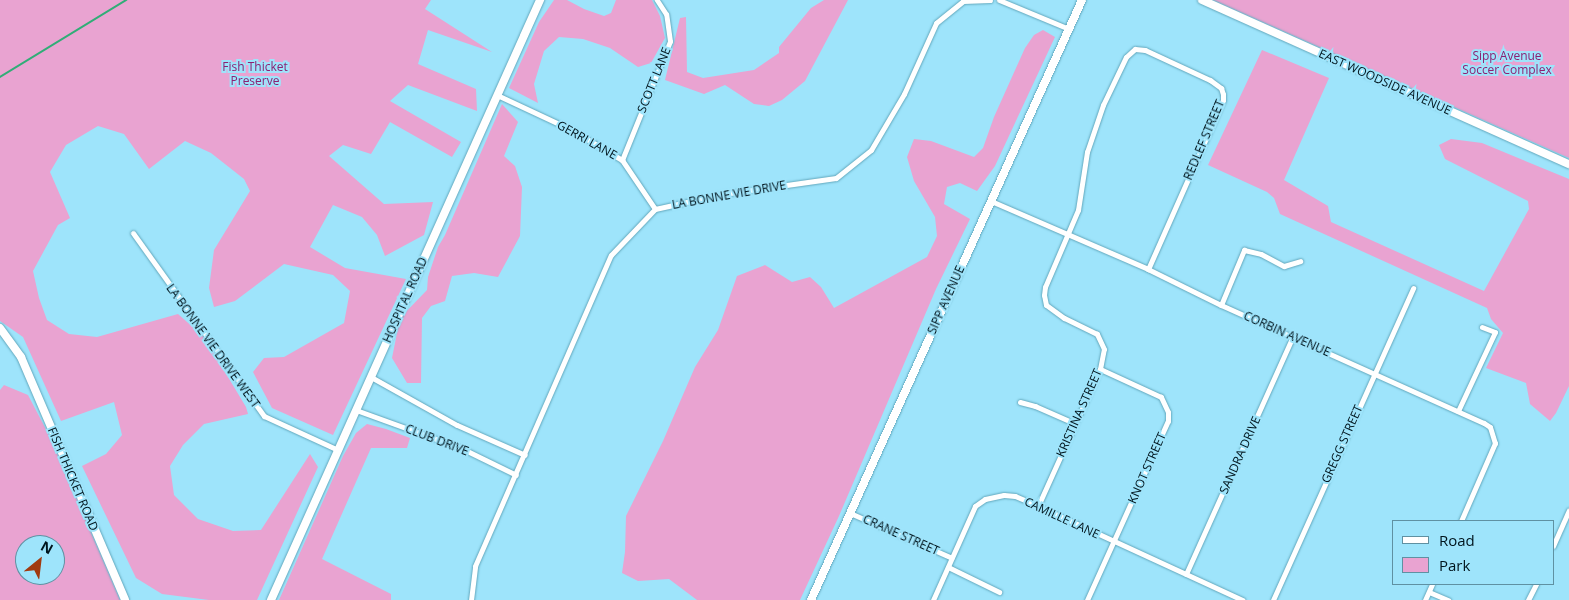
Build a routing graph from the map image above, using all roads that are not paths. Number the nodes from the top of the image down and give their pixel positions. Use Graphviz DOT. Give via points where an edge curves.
graph roads {
  1 [pos="540,0"];
  2 [pos="658,0"];
  3 [pos="990,0"];
  4 [pos="999,0"];
  5 [pos="1082,0"];
  6 [pos="1202,0"];
  7 [pos="1069,29"];
  8 [pos="497,95"];
  9 [pos="622,160"];
  10 [pos="1569,164"];
  11 [pos="991,201"];
  12 [pos="655,209"];
  13 [pos="133,233"];
  14 [pos="1068,234"];
  15 [pos="1300,261"];
  16 [pos="1148,269"];
  17 [pos="1413,288"];
  18 [pos="1220,305"];
  19 [pos="1482,326"];
  20 [pos="0,328"];
  21 [pos="1294,336"];
  22 [pos="1100,369"];
  23 [pos="1374,373"];
  24 [pos="371,377"];
  25 [pos="1020,402"];
  26 [pos="356,410"];
  27 [pos="1458,411"];
  28 [pos="1074,423"];
  29 [pos="338,450"];
  30 [pos="525,455"];
  31 [pos="516,475"];
  32 [pos="1038,506"];
  33 [pos="1569,510"];
  34 [pos="850,513"];
  35 [pos="1461,520"];
  36 [pos="1113,543"];
  37 [pos="1554,544"];
  38 [pos="952,558"];
  39 [pos="948,567"];
  40 [pos="1186,574"];
  41 [pos="1432,585"];
  42 [pos="1536,585"];
  43 [pos="998,592"];
  44 [pos="1429,592"];
  45 [pos="125,600"];
  46 [pos="271,600"];
  47 [pos="470,600"];
  48 [pos="811,600"];
  49 [pos="933,600"];
  50 [pos="1087,600"];
  51 [pos="1242,600"];
  52 [pos="1273,600"];
  53 [pos="1425,600"];
  54 [pos="1448,600"];
  55 [pos="1528,600"];
  1 -- 8 [label="street, HOSPITAL ROAD"];
  2 -- 9 [label="street, SCOTT LANE" via="666,14 670,41"];
  3 -- 12 [label="street, LA BONNE VIE DRIVE" via="963,1 936,23 904,94 871,150 836,178 723,194"];
  4 -- 7 [label="street"];
  5 -- 7 [label="street, SIPP AVENUE"];
  6 -- 10 [label="street, EAST WOODSIDE AVENUE"];
  7 -- 11 [label="street, SIPP AVENUE"];
  8 -- 9 [label="street, GERRI LANE" via="570,129"];
  8 -- 24 [label="street, HOSPITAL ROAD"];
  9 -- 12 [label="street, GERRI LANE"];
  11 -- 14 [label="street, CORBIN AVENUE"];
  11 -- 34 [label="street, SIPP AVENUE"];
  12 -- 30 [label="street, LA BONNE VIE DRIVE" via="611,255"];
  13 -- 29 [label="street, LA BONNE VIE DRIVE WEST" via="264,416"];
  14 -- 16 [label="street, CORBIN AVENUE"];
  14 -- 16 [label="street, REDLEF STREET" via="1078,210 1087,152 1103,105 1126,57 1135,49 1145,50 1216,84 1223,94"];
  14 -- 22 [label="street, KRISTINA STREET" via="1045,286 1046,305 1102,340 1104,349"];
  15 -- 18 [label="street" via="1284,266 1261,254 1244,250"];
  16 -- 18 [label="street, CORBIN AVENUE"];
  17 -- 23 [label="street, GREGG STREET"];
  18 -- 21 [label="street, CORBIN AVENUE"];
  19 -- 27 [label="street" via="1495,332"];
  20 -- 45 [label="street, FISH THICKET ROAD" via="21,357"];
  21 -- 23 [label="street, CORBIN AVENUE"];
  21 -- 40 [label="street, SANDRA DRIVE"];
  22 -- 28 [label="street, KRISTINA STREET"];
  22 -- 36 [label="street, KNOT STREET" via="1155,393 1165,403 1168,412 1168,421"];
  23 -- 27 [label="street, CORBIN AVENUE"];
  23 -- 52 [label="street, GREGG STREET"];
  24 -- 26 [label="street, HOSPITAL ROAD"];
  24 -- 30 [label="street" via="457,425"];
  25 -- 28 [label="street"];
  26 -- 29 [label="street, HOSPITAL ROAD"];
  26 -- 31 [label="street, CLUB DRIVE" via="461,448"];
  27 -- 35 [label="street, CORBIN AVENUE" via="1490,427 1495,443"];
  28 -- 32 [label="street, KRISTINA STREET"];
  29 -- 46 [label="street, HOSPITAL ROAD"];
  30 -- 31 [label="street, LA BONNE VIE DRIVE"];
  31 -- 47 [label="street, LA BONNE VIE DRIVE" via="475,566"];
  32 -- 36 [label="street, CAMILLE LANE"];
  32 -- 38 [label="street, CAMILLE LANE" via="1014,496 985,499 968,516"];
  33 -- 37 [label="street"];
  34 -- 38 [label="street, CRANE STREET"];
  34 -- 48 [label="street, SIPP AVENUE"];
  36 -- 40 [label="street, CAMILLE LANE"];
  36 -- 50 [label="street, KNOT STREET"];
  38 -- 39 [label="street, CAMILLE LANE"];
  39 -- 43 [label="street"];
  39 -- 49 [label="street, CAMILLE LANE"];
  40 -- 51 [label="street, CAMILLE LANE"];
  41 -- 44 [label="street"];
  42 -- 55 [label="street"];
  44 -- 53 [label="street"];
  44 -- 54 [label="street"];
}
